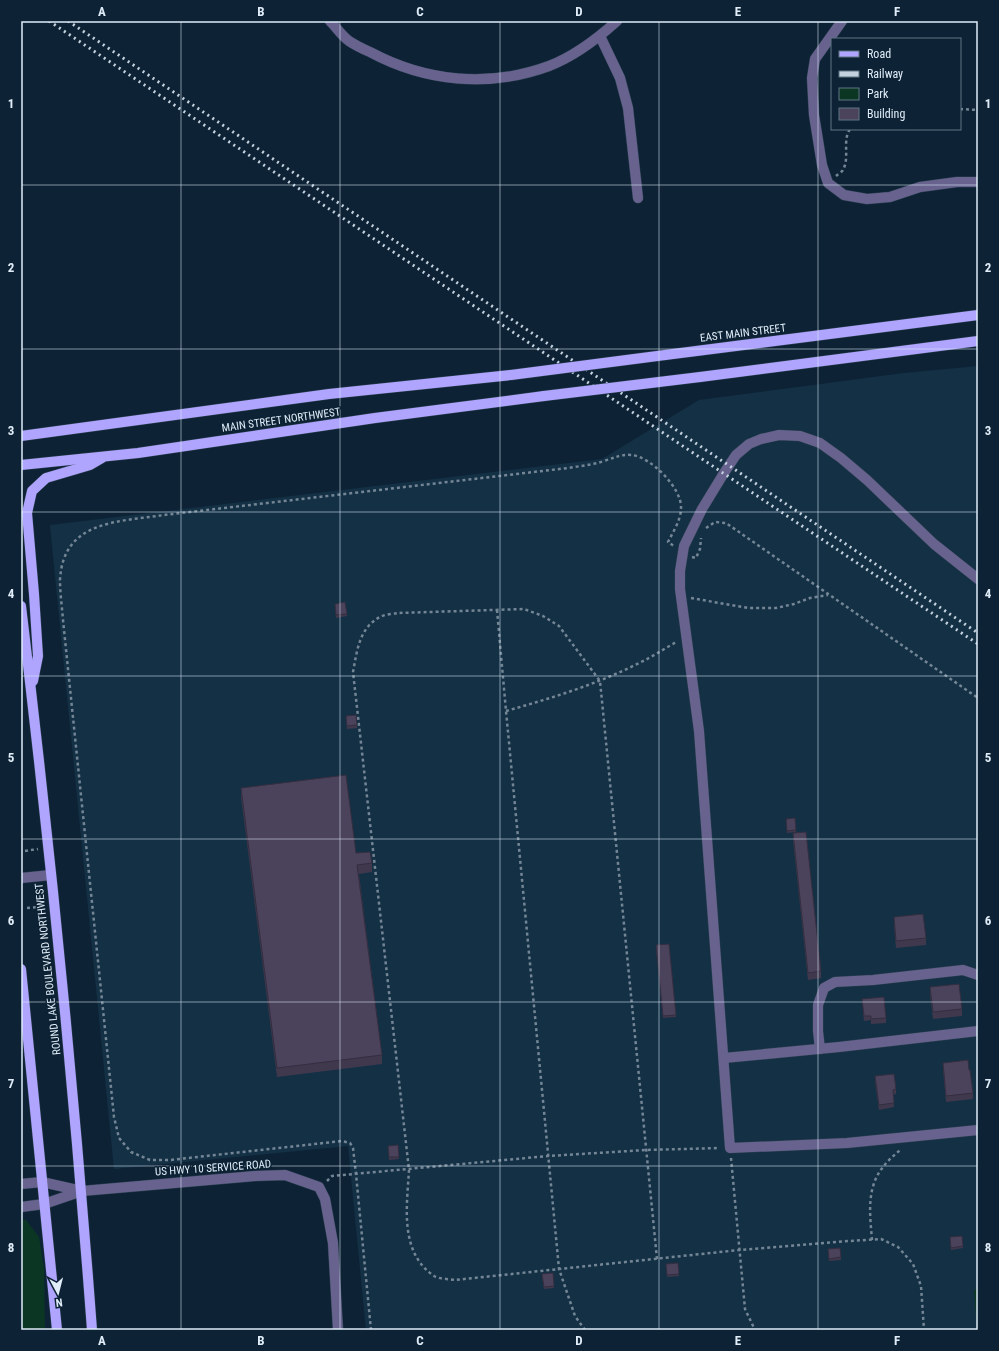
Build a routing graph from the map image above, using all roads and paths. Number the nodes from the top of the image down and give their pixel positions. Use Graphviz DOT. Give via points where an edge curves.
graph roads {
  1 [pos="330,21"];
  2 [pos="617,21"];
  3 [pos="842,21"];
  4 [pos="600,36"];
  5 [pos="961,109"];
  6 [pos="978,110"];
  7 [pos="849,130"];
  8 [pos="978,182"];
  9 [pos="828,183"];
  10 [pos="638,198"];
  11 [pos="978,315"];
  12 [pos="978,341"];
  13 [pos="511,375"];
  14 [pos="21,436"];
  15 [pos="104,456"];
  16 [pos="21,465"];
  17 [pos="704,530"];
  18 [pos="702,534"];
  19 [pos="683,552"];
  20 [pos="978,579"];
  21 [pos="828,595"];
  22 [pos="681,596"];
  23 [pos="21,606"];
  24 [pos="497,610"];
  25 [pos="686,632"];
  26 [pos="600,681"];
  27 [pos="31,691"];
  28 [pos="978,698"];
  29 [pos="506,711"];
  30 [pos="39,849"];
  31 [pos="25,851"];
  32 [pos="51,874"];
  33 [pos="21,878"];
  34 [pos="40,907"];
  35 [pos="27,908"];
  36 [pos="21,970"];
  37 [pos="978,975"];
  38 [pos="978,1031"];
  39 [pos="820,1049"];
  40 [pos="724,1058"];
  41 [pos="978,1130"];
  42 [pos="922,1136"];
  43 [pos="730,1148"];
  44 [pos="646,1150"];
  45 [pos="548,1156"];
  46 [pos="409,1170"];
  47 [pos="356,1174"];
  48 [pos="42,1182"];
  49 [pos="21,1184"];
  50 [pos="319,1187"];
  51 [pos="82,1191"];
  52 [pos="44,1204"];
  53 [pos="21,1206"];
  54 [pos="872,1240"];
  55 [pos="739,1250"];
  56 [pos="657,1259"];
  57 [pos="559,1269"];
  58 [pos="57,1330"];
  59 [pos="92,1330"];
  60 [pos="338,1330"];
  61 [pos="371,1330"];
  62 [pos="585,1330"];
  63 [pos="755,1330"];
  64 [pos="924,1330"];
  1 -- 4 [label="street" via="348,41 389,62 444,78 469,80 497,78 550,66"];
  2 -- 4 [label="street"];
  3 -- 9 [label="street" via="816,59 812,78 815,122 822,165"];
  4 -- 10 [label="street" via="620,78 628,108"];
  5 -- 6 [label="path"];
  7 -- 9 [label="path" via="843,171"];
  8 -- 9 [label="street" via="920,187 890,197 867,199 844,195"];
  11 -- 13 [label="main road, EAST MAIN STREET, bridge"];
  12 -- 15 [label="main road, MAIN STREET NORTHWEST, bridge" via="375,418"];
  13 -- 14 [label="main road, MAIN STREET NORTHWEST" via="329,394"];
  15 -- 16 [label="main road, MAIN STREET NORTHWEST"];
  15 -- 27 [label="main road" via="90,465 46,478 32,491 27,513 38,656"];
  17 -- 21 [label="path" via="715,522 726,523"];
  18 -- 19 [label="path" via="696,558"];
  19 -- 20 [label="street" via="702,509 736,454 749,444 779,434 800,436 820,443 841,458 934,544"];
  19 -- 22 [label="street" via="680,571"];
  19 -- 47 [label="path" via="668,542 678,521 681,507 672,483 643,459 621,455 590,465 568,468 111,523 90,529 74,541 65,558 60,580 63,620 114,1117 119,1138 131,1152 150,1160 342,1141 350,1143 353,1148"];
  21 -- 22 [label="path" via="776,608 748,608"];
  21 -- 28 [label="path"];
  22 -- 25 [label="street"];
  23 -- 27 [label="main road, ROUND LAKE BOULEVARD NORTHWEST"];
  24 -- 26 [label="path" via="524,609 543,616 559,626"];
  24 -- 29 [label="path"];
  24 -- 46 [label="path" via="398,613 381,616 366,627 357,648 354,672"];
  25 -- 26 [label="path" via="673,644 642,662"];
  25 -- 40 [label="street" via="699,731"];
  26 -- 29 [label="path"];
  26 -- 44 [label="path"];
  27 -- 32 [label="main road, ROUND LAKE BOULEVARD NORTHWEST"];
  29 -- 45 [label="path"];
  30 -- 31 [label="path"];
  32 -- 33 [label="street"];
  32 -- 51 [label="main road, ROUND LAKE BOULEVARD NORTHWEST"];
  34 -- 35 [label="path"];
  36 -- 48 [label="main road"];
  37 -- 39 [label="street" via="963,970 835,982 824,988 818,1005"];
  38 -- 39 [label="street"];
  39 -- 40 [label="street"];
  40 -- 43 [label="street"];
  41 -- 42 [label="street"];
  42 -- 43 [label="street" via="847,1143"];
  42 -- 54 [label="path" via="902,1149 883,1167 872,1188"];
  43 -- 44 [label="path"];
  43 -- 55 [label="path"];
  44 -- 45 [label="path"];
  44 -- 56 [label="path"];
  45 -- 46 [label="path"];
  45 -- 57 [label="path"];
  46 -- 47 [label="path"];
  46 -- 57 [label="path" via="406,1221 411,1246 420,1263 435,1277 455,1280"];
  47 -- 50 [label="path" via="332,1176"];
  47 -- 61 [label="path"];
  48 -- 49 [label="street"];
  48 -- 51 [label="street"];
  48 -- 52 [label="main road"];
  50 -- 51 [label="street, US HWY 10 SERVICE ROAD" via="285,1175 277,1175"];
  50 -- 60 [label="street" via="325,1199 333,1243"];
  51 -- 52 [label="street"];
  51 -- 59 [label="main road, ROUND LAKE BOULEVARD NORTHWEST"];
  52 -- 53 [label="street"];
  52 -- 58 [label="main road"];
  54 -- 55 [label="path"];
  54 -- 64 [label="path" via="881,1239 898,1247 913,1264 921,1286"];
  55 -- 56 [label="path"];
  55 -- 63 [label="path" via="745,1309"];
  56 -- 57 [label="path"];
  57 -- 62 [label="path" via="575,1316"];
}
